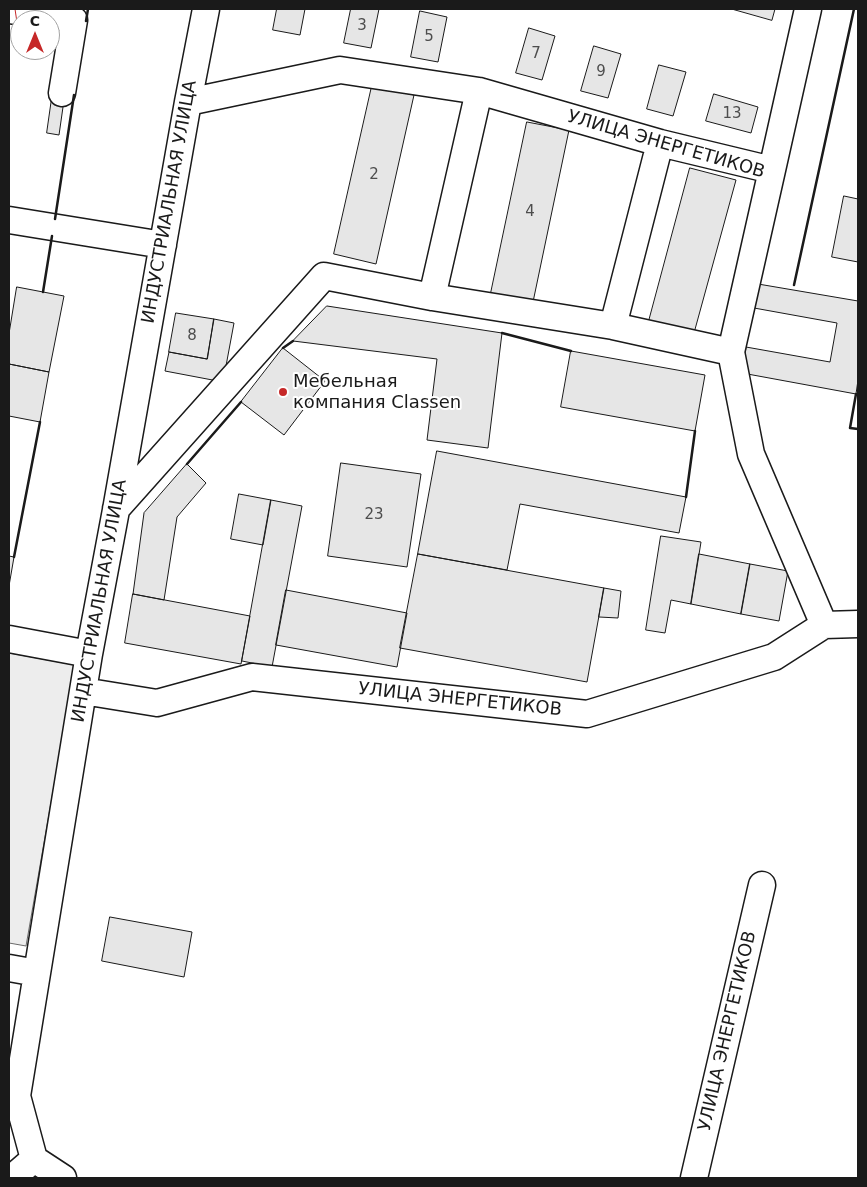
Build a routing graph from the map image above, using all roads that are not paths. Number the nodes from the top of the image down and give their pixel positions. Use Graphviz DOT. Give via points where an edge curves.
graph roads {
  1 [pos="206,9"];
  2 [pos="808,9"];
  3 [pos="9,10"];
  4 [pos="479,91"];
  5 [pos="62,93"];
  6 [pos="188,102"];
  7 [pos="660,143"];
  8 [pos="772,170"];
  9 [pos="9,220"];
  10 [pos="162,244"];
  11 [pos="432,297"];
  12 [pos="613,326"];
  13 [pos="731,352"];
  14 [pos="116,510"];
  15 [pos="858,624"];
  16 [pos="824,625"];
  17 [pos="9,640"];
  18 [pos="89,654"];
  19 [pos="83,691"];
  20 [pos="762,885"];
  21 [pos="9,968"];
  22 [pos="37,973"];
  23 [pos="34,1159"];
  24 [pos="12,1178"];
  25 [pos="64,1178"];
  26 [pos="694,1178"];
  1 -- 6 [label="street, ИНДУСТРИАЛЬНАЯ УЛИЦА"];
  2 -- 8 [label="street"];
  3 -- 5 [label="street" via="74,20"];
  4 -- 6 [label="street, УЛИЦА ЭНЕРГЕТИКОВ" via="340,70"];
  4 -- 7 [label="street, УЛИЦА ЭНЕРГЕТИКОВ"];
  4 -- 11 [label="street"];
  6 -- 10 [label="street, ИНДУСТРИАЛЬНАЯ УЛИЦА"];
  7 -- 8 [label="street, УЛИЦА ЭНЕРГЕТИКОВ"];
  7 -- 12 [label="street"];
  8 -- 13 [label="street, УЛИЦА ЭНЕРГЕТИКОВ"];
  9 -- 10 [label="street"];
  10 -- 14 [label="street, ИНДУСТРИАЛЬНАЯ УЛИЦА"];
  11 -- 12 [label="street"];
  11 -- 14 [label="street" via="324,276"];
  12 -- 13 [label="street"];
  13 -- 16 [label="street, УЛИЦА ЭНЕРГЕТИКОВ" via="751,454"];
  14 -- 18 [label="street, ИНДУСТРИАЛЬНАЯ УЛИЦА"];
  15 -- 16 [label="street"];
  16 -- 19 [label="street, УЛИЦА ЭНЕРГЕТИКОВ" via="774,657 587,714 252,677 157,703"];
  17 -- 18 [label="street"];
  18 -- 19 [label="street, ИНДУСТРИАЛЬНАЯ УЛИЦА"];
  19 -- 22 [label="street, ИНДУСТРИАЛЬНАЯ УЛИЦА"];
  20 -- 26 [label="street, УЛИЦА ЭНЕРГЕТИКОВ"];
  21 -- 22 [label="street"];
  22 -- 23 [label="street, ИНДУСТРИАЛЬНАЯ УЛИЦА" via="17,1096"];
  23 -- 24 [label="street"];
  23 -- 25 [label="street"];
}
